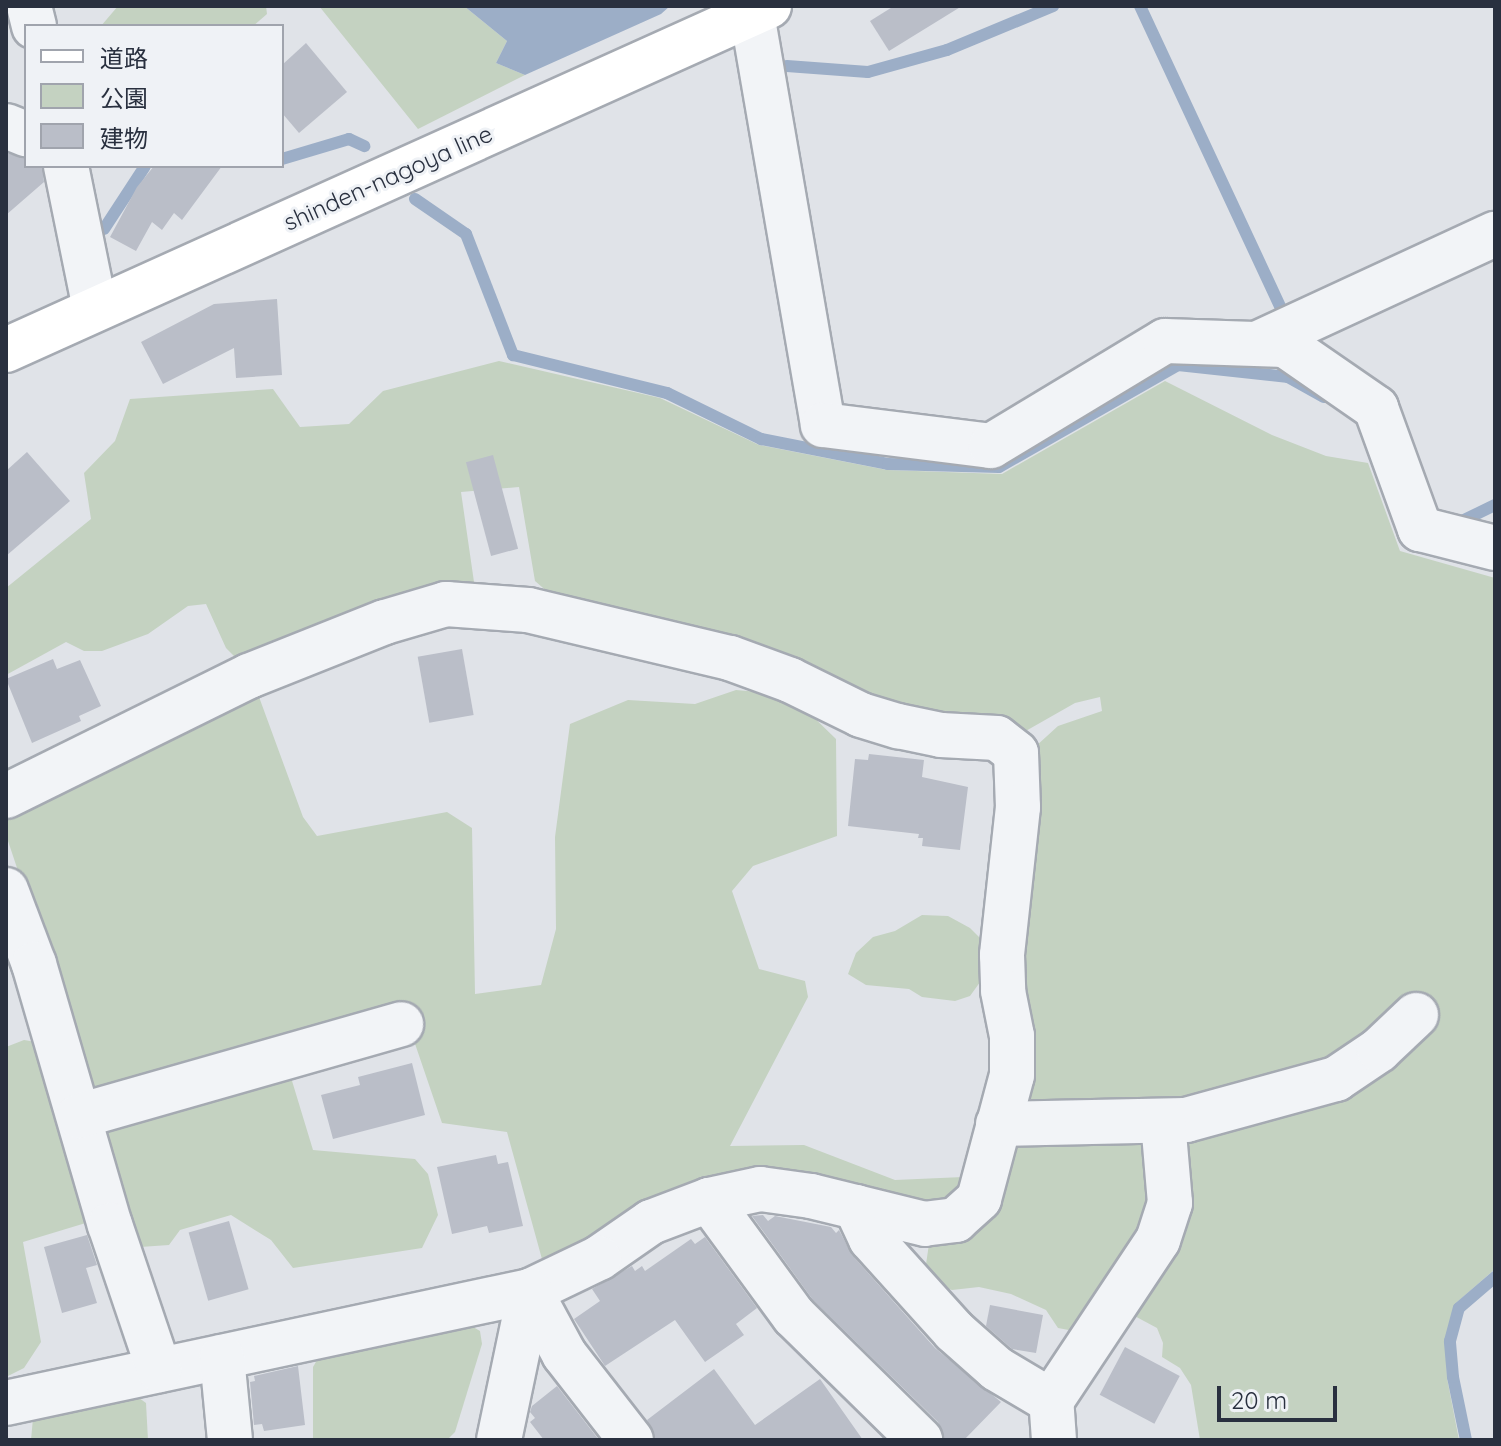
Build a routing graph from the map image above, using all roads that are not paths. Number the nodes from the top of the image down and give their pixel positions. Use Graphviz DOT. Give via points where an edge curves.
graph roads {
  1 [pos="752,11"];
  2 [pos="66,168"];
  3 [pos="1495,234"];
  4 [pos="95,309"];
  5 [pos="1261,342"];
  6 [pos="6,350"];
  7 [pos="1495,548"];
  8 [pos="6,796"];
  9 [pos="6,890"];
  10 [pos="1416,1015"];
  11 [pos="401,1024"];
  12 [pos="79,1116"];
  13 [pos="1163,1121"];
  14 [pos="998,1124"];
  15 [pos="709,1200"];
  16 [pos="856,1207"];
  17 [pos="530,1291"];
  18 [pos="222,1357"];
  19 [pos="159,1370"];
  20 [pos="6,1403"];
  21 [pos="1052,1421"];
  22 [pos="230,1440"];
  23 [pos="499,1440"];
  24 [pos="631,1440"];
  25 [pos="920,1440"];
  1 -- 4 [label="main road, shinden-nagoya line"];
  1 -- 5 [label="street" via="823,425 991,446 1165,341"];
  2 -- 4 [label="street"];
  3 -- 5 [label="street"];
  4 -- 6 [label="main road, shinden-nagoya line"];
  5 -- 7 [label="street" via="1285,345 1376,408 1420,529"];
  8 -- 14 [label="street" via="249,676 385,622 446,604 528,610 715,654 790,680 861,715 941,735 997,738 1016,753 1018,807 1002,955 1012,1075"];
  9 -- 12 [label="street"];
  10 -- 13 [label="street" via="1379,1050 1336,1079 1186,1120"];
  11 -- 12 [label="street"];
  12 -- 19 [label="street"];
  13 -- 14 [label="street"];
  13 -- 21 [label="street" via="1170,1203 1158,1240"];
  14 -- 16 [label="street" via="979,1199 956,1220 925,1224"];
  15 -- 16 [label="street" via="760,1189"];
  15 -- 17 [label="street" via="651,1222 599,1258"];
  15 -- 25 [label="street" via="794,1316"];
  16 -- 21 [label="street" via="871,1239 954,1331"];
  17 -- 18 [label="street"];
  17 -- 23 [label="street"];
  17 -- 24 [label="street" via="564,1354"];
  18 -- 19 [label="street"];
  18 -- 22 [label="street"];
  19 -- 20 [label="street"];
}
